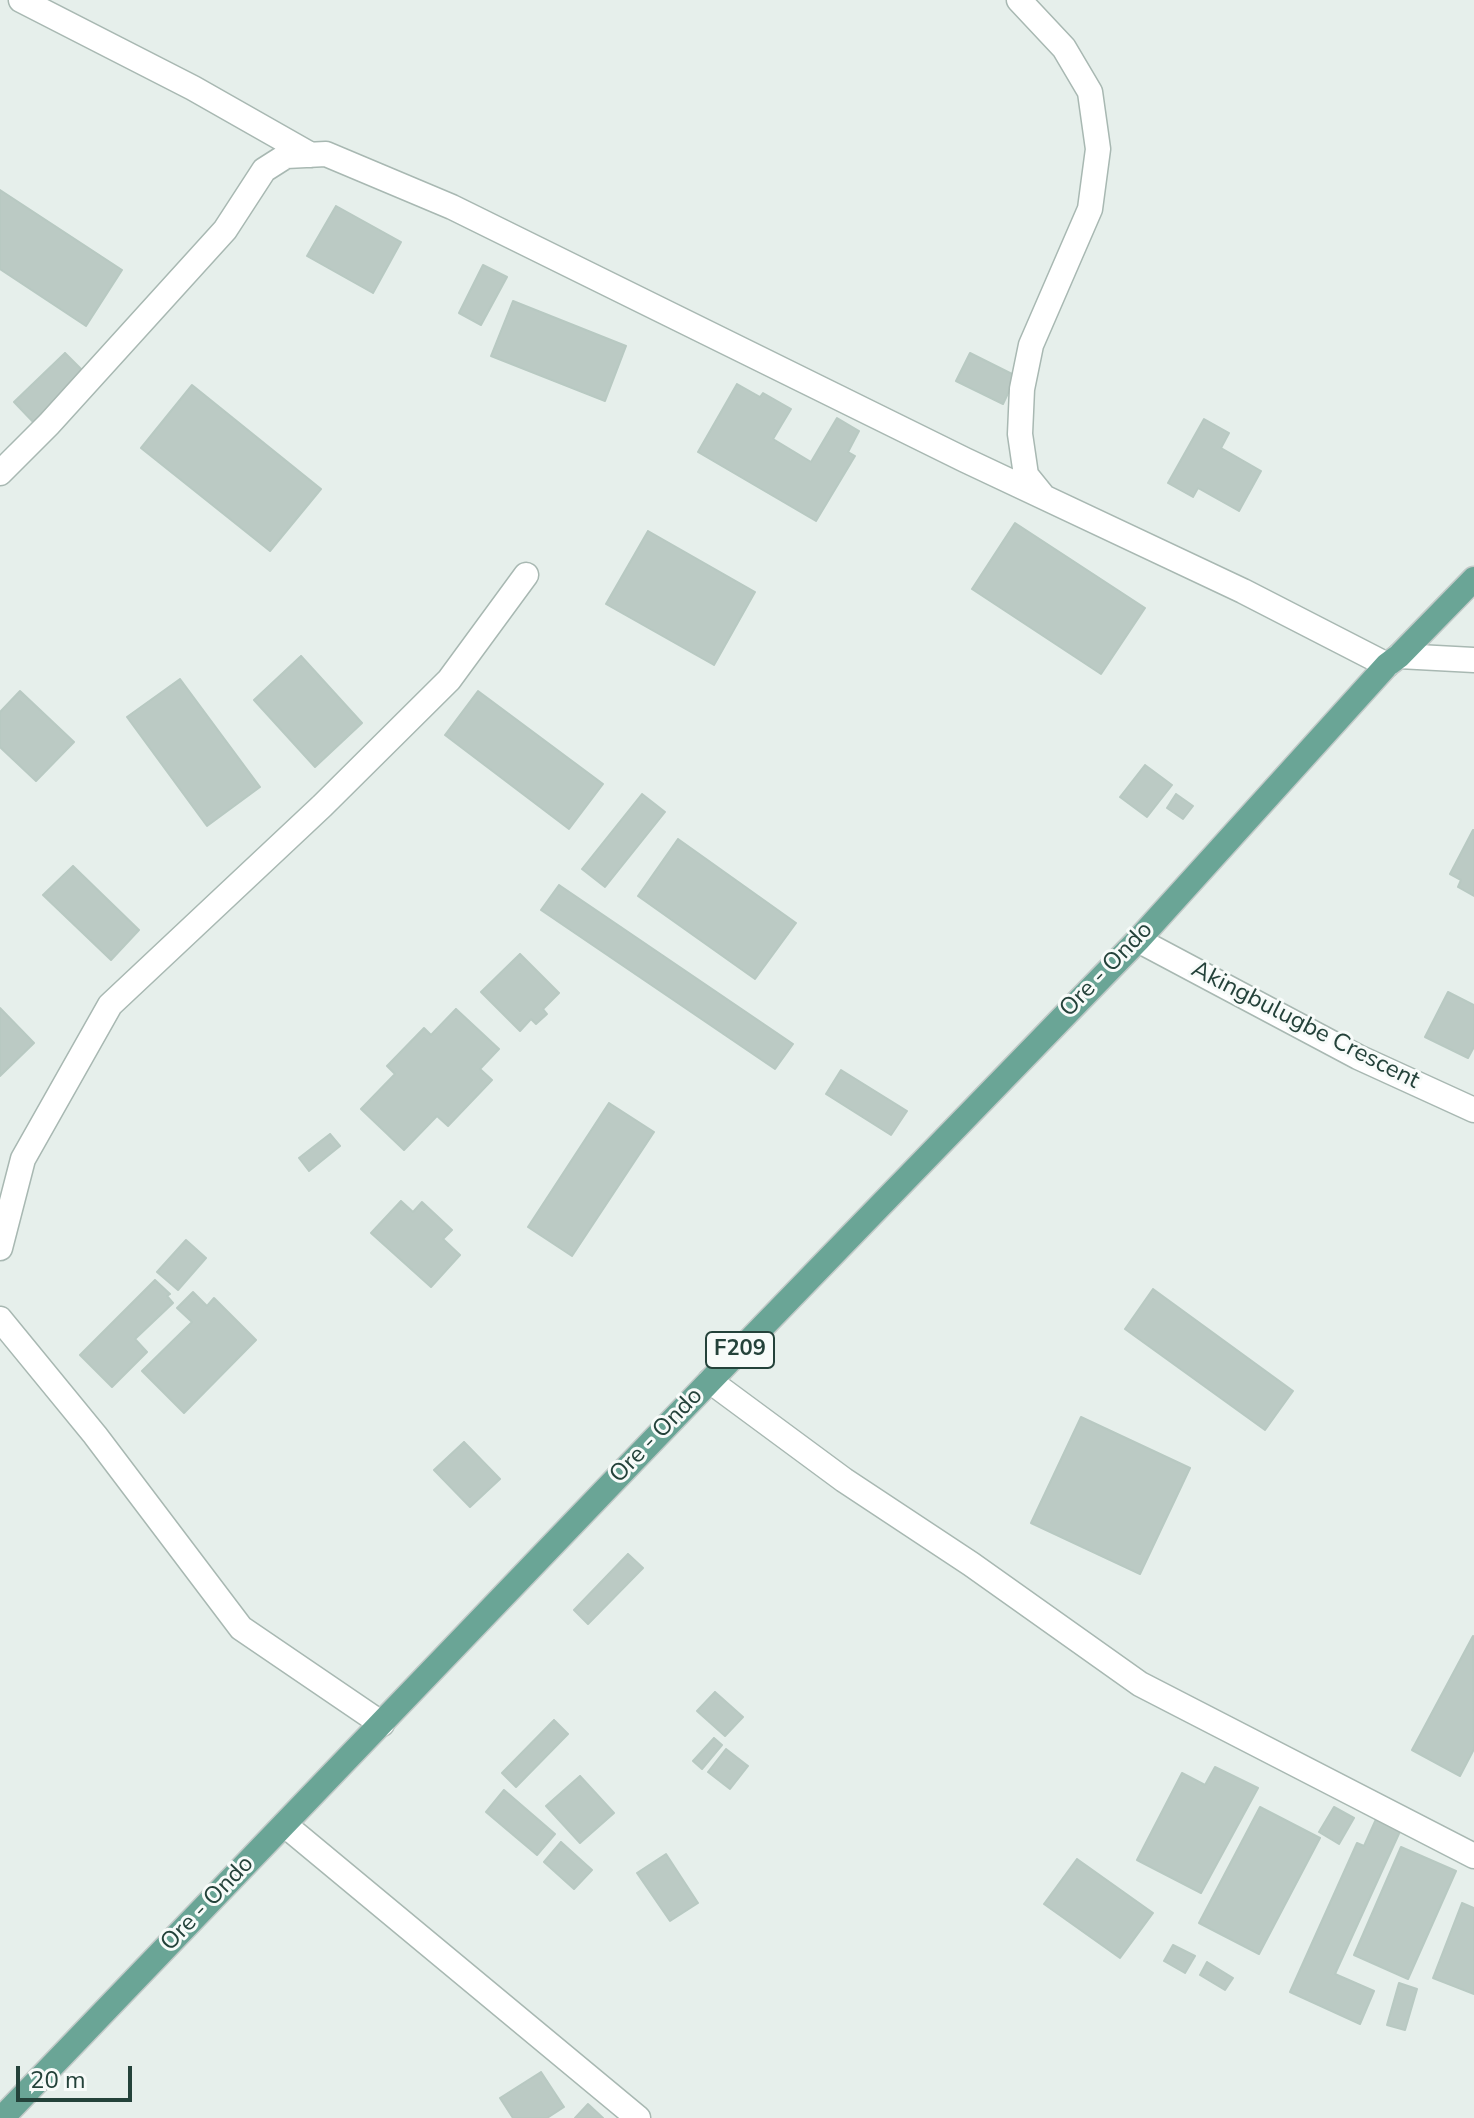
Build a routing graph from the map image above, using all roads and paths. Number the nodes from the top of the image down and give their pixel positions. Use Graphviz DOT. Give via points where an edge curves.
graph roads {
  1 [pos="21,0"];
  2 [pos="1019,0"];
  3 [pos="311,155"];
  4 [pos="0,473"];
  5 [pos="1045,498"];
  6 [pos="526,575"];
  7 [pos="1474,579"];
  8 [pos="1474,660"];
  9 [pos="1393,661"];
  10 [pos="1138,940"];
  11 [pos="1474,1110"];
  12 [pos="0,1248"];
  13 [pos="0,1319"];
  14 [pos="710,1381"];
  15 [pos="382,1724"];
  16 [pos="285,1825"];
  17 [pos="1474,1856"];
  18 [pos="2,2118"];
  19 [pos="638,2118"];
  1 -- 3 [label="street"];
  2 -- 5 [label="street" via="1064,48 1090,92 1098,149 1090,209 1031,345 1022,389 1020,434 1026,475"];
  3 -- 4 [label="street" via="286,156 264,170 225,230"];
  3 -- 5 [label="street" via="326,154 452,207"];
  5 -- 9 [label="street"];
  6 -- 12 [label="street" via="449,680 110,1005 23,1159"];
  7 -- 9 [label="main road, Ore - Ondo / F209"];
  8 -- 9 [label="street"];
  9 -- 10 [label="main road, Ore - Ondo / F209"];
  10 -- 11 [label="street, Akingbulugbe Crescent" via="1358,1057"];
  10 -- 14 [label="main road, Ore - Ondo / F209"];
  13 -- 15 [label="street" via="241,1628"];
  14 -- 15 [label="main road, Ore - Ondo / F209"];
  14 -- 17 [label="street" via="1140,1684"];
  15 -- 16 [label="main road, Ore - Ondo / F209"];
  16 -- 18 [label="main road, Ore - Ondo / F209"];
  16 -- 19 [label="street"];
}
